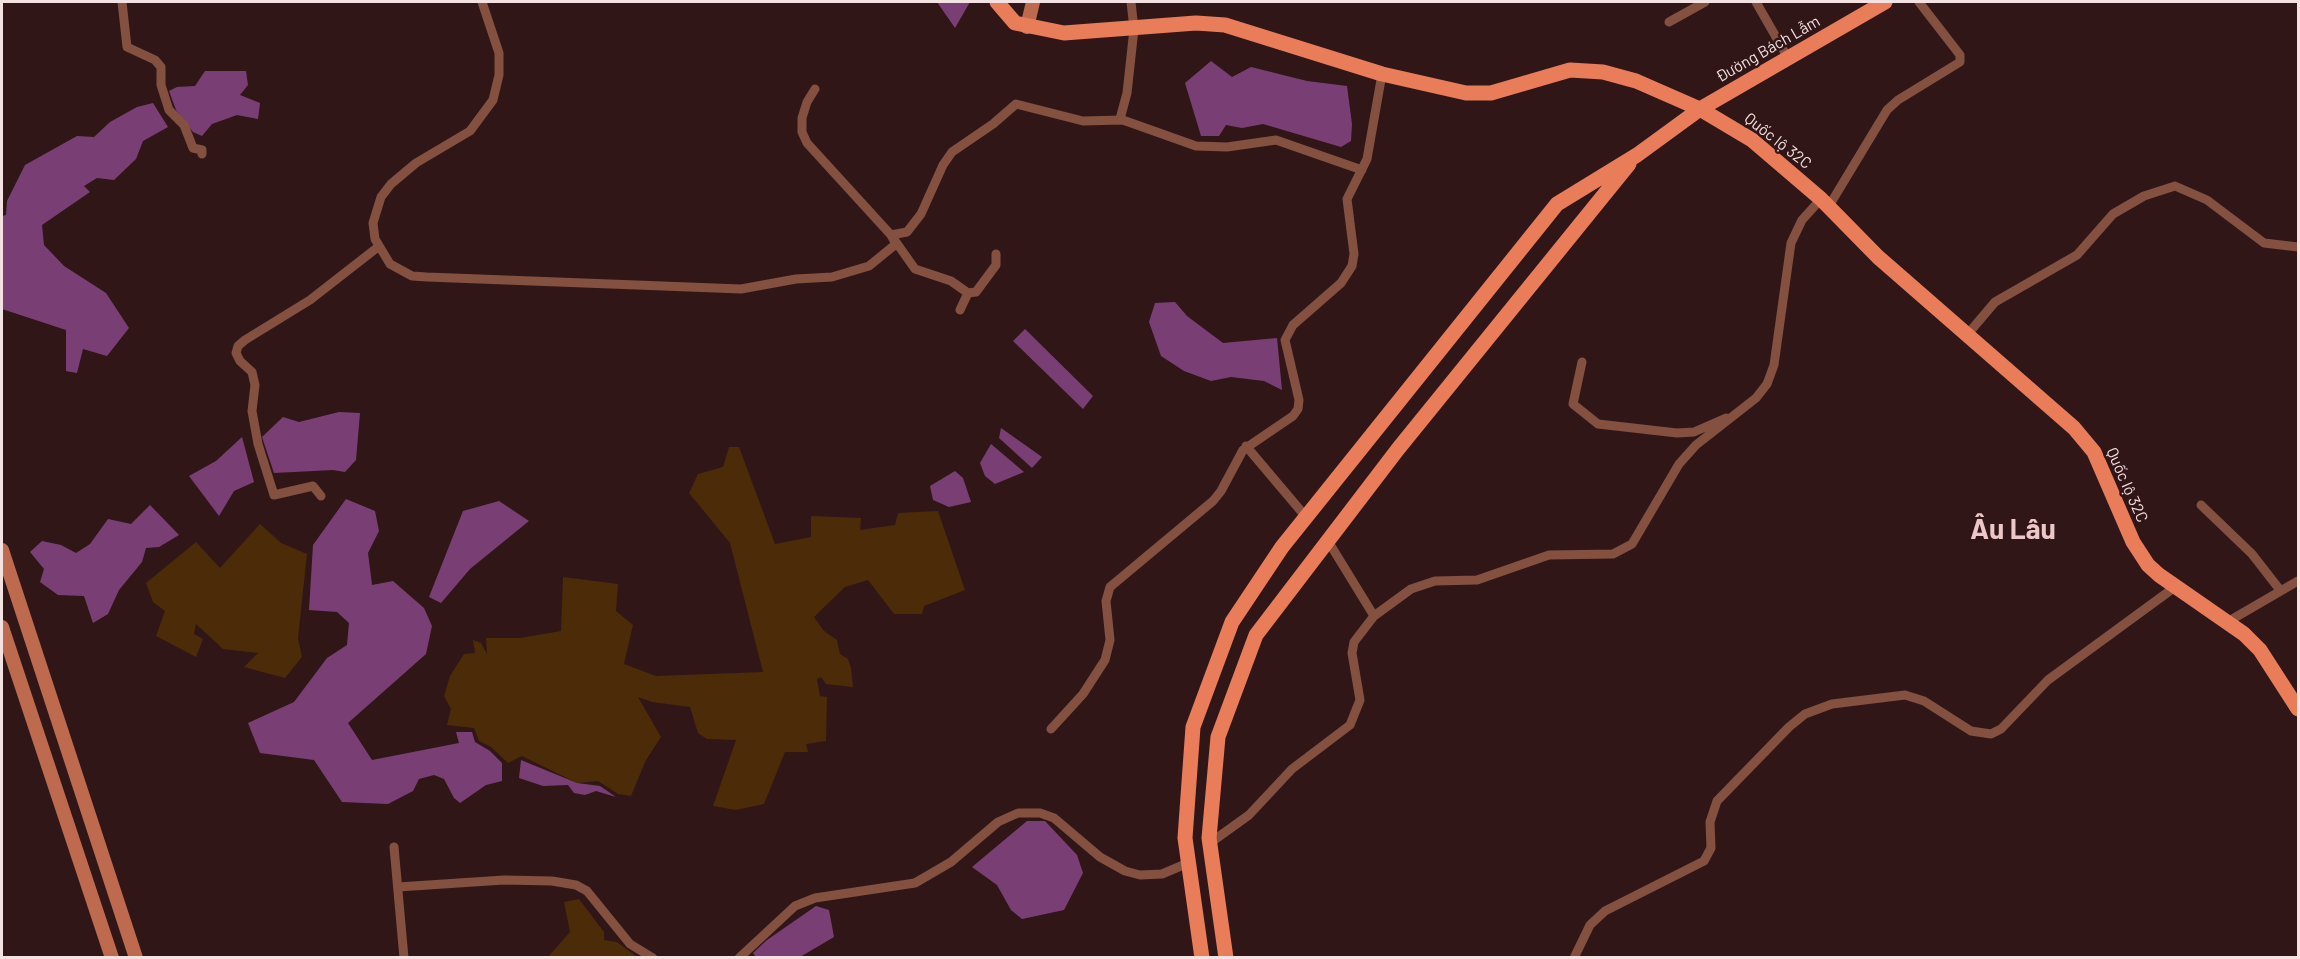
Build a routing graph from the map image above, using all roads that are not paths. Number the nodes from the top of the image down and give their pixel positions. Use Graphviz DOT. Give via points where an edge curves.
graph roads {
  1 [pos="123,2"];
  2 [pos="482,2"];
  3 [pos="997,2"];
  4 [pos="1034,2"];
  5 [pos="1131,2"];
  6 [pos="1705,2"];
  7 [pos="1756,2"];
  8 [pos="1885,2"];
  9 [pos="1919,2"];
  10 [pos="1669,22"];
  11 [pos="1027,27"];
  12 [pos="1134,28"];
  13 [pos="1788,58"];
  14 [pos="1382,74"];
  15 [pos="815,89"];
  16 [pos="1700,110"];
  17 [pos="1120,119"];
  18 [pos="202,154"];
  19 [pos="1637,155"];
  20 [pos="1362,170"];
  21 [pos="1825,203"];
  22 [pos="891,235"];
  23 [pos="378,247"];
  24 [pos="2298,247"];
  25 [pos="996,254"];
  26 [pos="968,293"];
  27 [pos="960,310"];
  28 [pos="1967,335"];
  29 [pos="1582,363"];
  30 [pos="1733,416"];
  31 [pos="1246,446"];
  32 [pos="321,496"];
  33 [pos="2201,505"];
  34 [pos="1306,517"];
  35 [pos="1328,541"];
  36 [pos="2,550"];
  37 [pos="2298,581"];
  38 [pos="2175,586"];
  39 [pos="2280,591"];
  40 [pos="1374,616"];
  41 [pos="2229,621"];
  42 [pos="26,627"];
  43 [pos="2,628"];
  44 [pos="2298,709"];
  45 [pos="1051,729"];
  46 [pos="1210,843"];
  47 [pos="394,847"];
  48 [pos="1188,863"];
  49 [pos="398,887"];
  50 [pos="112,957"];
  51 [pos="136,957"];
  52 [pos="404,957"];
  53 [pos="653,957"];
  54 [pos="739,957"];
  55 [pos="1202,957"];
  56 [pos="1226,957"];
  57 [pos="1574,957"];
  1 -- 18 [label="street" via="128,46 161,67 161,85 169,110"];
  2 -- 23 [label="street" via="499,53 493,100 470,131 416,163 391,184 381,197 373,223"];
  3 -- 11 [label="main road, Quốc lộ 32C" via="1015,24"];
  4 -- 11 [label="main road"];
  5 -- 12 [label="street"];
  6 -- 10 [label="street"];
  7 -- 13 [label="street"];
  8 -- 13 [label="main road, Đường Bách Lẫm"];
  9 -- 21 [label="street" via="1960,55 1960,62 1887,110"];
  11 -- 12 [label="main road, Quốc lộ 32C" via="1064,33"];
  12 -- 14 [label="main road, Quốc lộ 32C" via="1225,25"];
  12 -- 17 [label="street"];
  13 -- 16 [label="main road, Đường Bách Lẫm"];
  14 -- 16 [label="main road, Quốc lộ 32C" via="1476,94 1585,70 1636,81"];
  14 -- 20 [label="street"];
  15 -- 22 [label="street" via="802,118 807,143"];
  16 -- 19 [label="main road, Đường Bách Lẫm"];
  16 -- 21 [label="main road, Quốc lộ 32C" via="1752,140"];
  17 -- 20 [label="street" via="1196,146 1227,147 1276,140"];
  17 -- 22 [label="street" via="1083,121 1016,104 956,147 943,165 921,214 907,232"];
  19 -- 34 [label="main road" via="1557,204"];
  19 -- 35 [label="main road"];
  20 -- 31 [label="street" via="1347,199 1354,254 1349,272 1293,325 1285,340 1298,409"];
  21 -- 28 [label="main road, Quốc lộ 32C" via="1878,258"];
  21 -- 30 [label="street" via="1802,220 1791,243 1771,374 1756,398"];
  22 -- 23 [label="street" via="896,244 869,266 844,275 741,289 412,276 390,264"];
  22 -- 26 [label="street" via="915,269 951,281"];
  23 -- 32 [label="street" via="310,300 245,340 236,352 254,378 252,411 273,495 313,486"];
  24 -- 28 [label="street" via="2264,243 2207,200 2175,186 2144,196 2113,214 2077,255 1995,302"];
  25 -- 26 [label="street" via="996,265 976,292"];
  26 -- 27 [label="street"];
  28 -- 38 [label="main road, Quốc lộ 32C" via="2085,440 2101,465 2139,553"];
  29 -- 30 [label="street" via="1573,404 1598,424 1694,432"];
  30 -- 40 [label="street" via="1696,445 1674,470 1627,549 1613,554 1549,555 1477,580 1427,582"];
  31 -- 34 [label="street"];
  31 -- 45 [label="street" via="1213,501 1110,587 1106,601 1110,640 1105,660 1083,694"];
  33 -- 39 [label="street" via="2252,554"];
  34 -- 48 [label="main road" via="1232,622 1193,727 1185,838"];
  35 -- 40 [label="street"];
  35 -- 46 [label="main road" via="1256,635 1218,737"];
  36 -- 42 [label="main road"];
  37 -- 39 [label="street"];
  38 -- 41 [label="main road, Quốc lộ 32C"];
  38 -- 57 [label="street" via="2048,680 2001,729 1991,734 1971,731 1924,701 1905,695 1832,704 1805,714 1717,801 1710,822 1711,848 1704,861 1605,911 1590,925"];
  39 -- 41 [label="street"];
  40 -- 46 [label="street" via="1352,649 1360,700 1350,725 1292,769 1249,815"];
  41 -- 44 [label="main road, Quốc lộ 32C" via="2260,650"];
  42 -- 43 [label="main road"];
  42 -- 51 [label="main road"];
  43 -- 50 [label="main road"];
  46 -- 56 [label="main road"];
  47 -- 49 [label="street"];
  48 -- 54 [label="street" via="1162,874 1125,871 1100,857 1054,818 1040,813 1018,813 998,822 951,862 920,881 815,898 795,906"];
  48 -- 55 [label="main road"];
  49 -- 52 [label="street"];
  49 -- 53 [label="street" via="504,880 576,885 587,891 630,944"];
}
